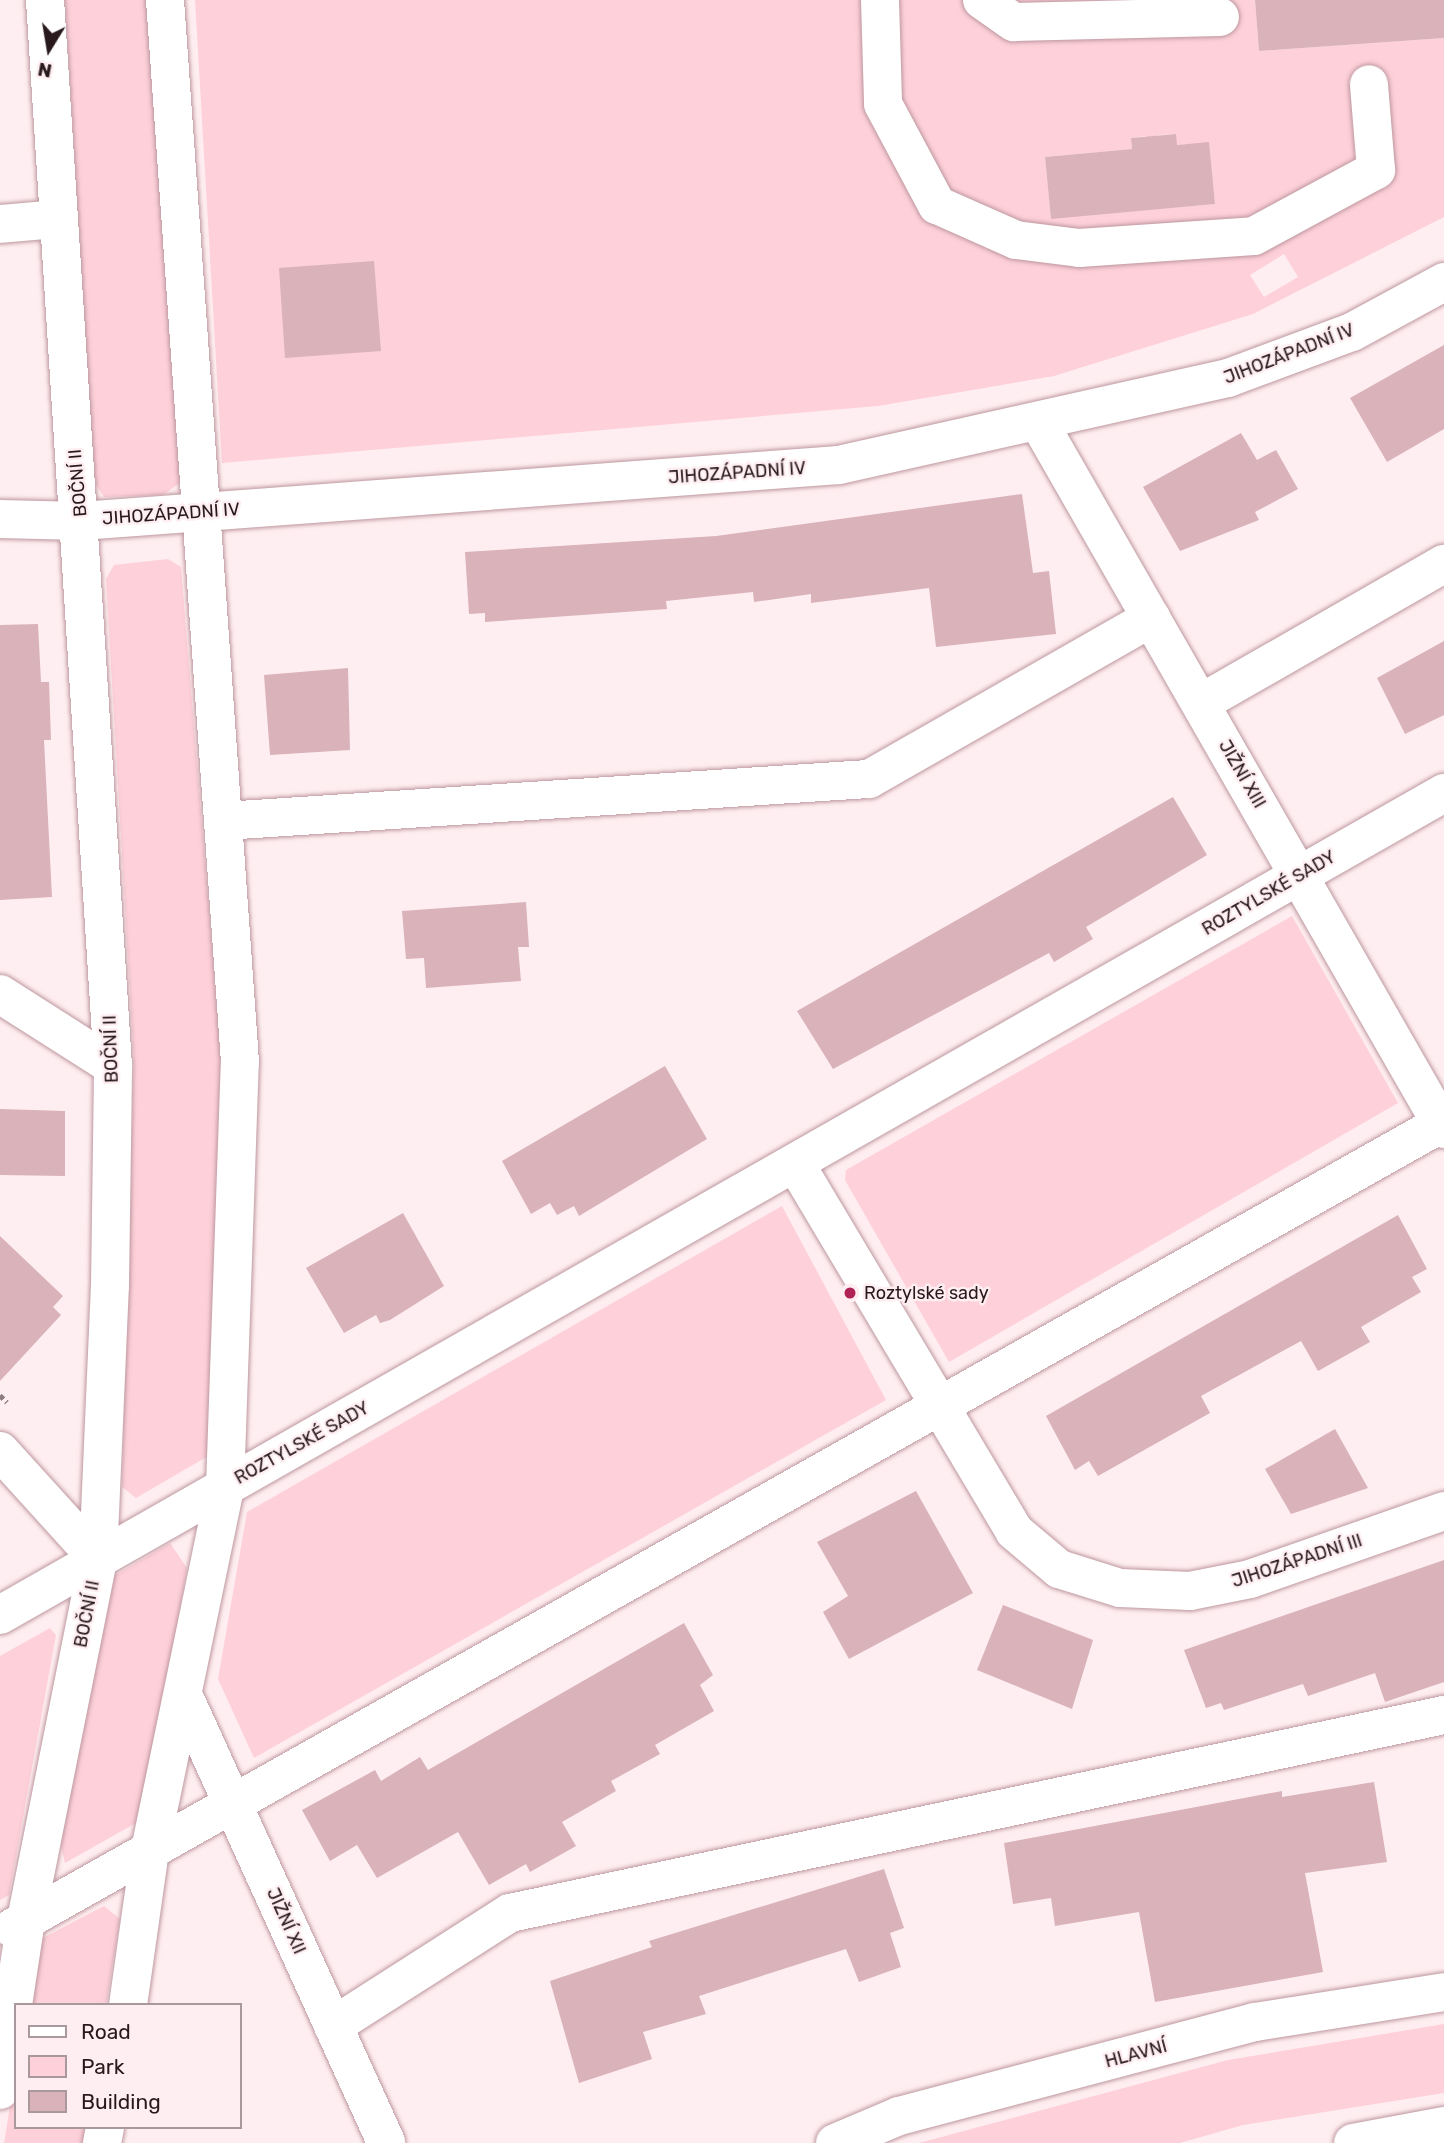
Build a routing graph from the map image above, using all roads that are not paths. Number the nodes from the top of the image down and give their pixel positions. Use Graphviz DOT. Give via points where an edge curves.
graph roads {
  1 [pos="45,0"];
  2 [pos="165,0"];
  3 [pos="880,0"];
  4 [pos="982,0"];
  5 [pos="1220,18"];
  6 [pos="1370,84"];
  7 [pos="58,219"];
  8 [pos="0,224"];
  9 [pos="1444,282"];
  10 [pos="1038,421"];
  11 [pos="204,511"];
  12 [pos="0,519"];
  13 [pos="81,521"];
  14 [pos="1444,564"];
  15 [pos="1152,618"];
  16 [pos="1201,703"];
  17 [pos="1444,793"];
  18 [pos="224,821"];
  19 [pos="1300,875"];
  20 [pos="0,994"];
  21 [pos="113,1066"];
  22 [pos="1443,1125"];
  23 [pos="794,1163"];
  24 [pos="938,1407"];
  25 [pos="0,1451"];
  26 [pos="225,1487"];
  27 [pos="1444,1511"];
  28 [pos="98,1559"];
  29 [pos="0,1615"];
  30 [pos="185,1699"];
  31 [pos="1444,1715"];
  32 [pos="232,1805"];
  33 [pos="150,1850"];
  34 [pos="13,1927"];
  35 [pos="1444,1992"];
  36 [pos="128,2003"];
  37 [pos="333,2026"];
  38 [pos="0,2090"];
  39 [pos="1444,2126"];
  40 [pos="386,2143"];
  41 [pos="835,2143"];
  42 [pos="1353,2143"];
  1 -- 7 [label="street, BOČNÍ II"];
  2 -- 11 [label="street"];
  3 -- 6 [label="street" via="883,104 937,205 1016,240 1079,248 1254,236 1376,170"];
  4 -- 5 [label="street" via="1014,22"];
  7 -- 8 [label="street"];
  7 -- 13 [label="street, BOČNÍ II"];
  9 -- 10 [label="street, JIHOZÁPADNÍ IV" via="1352,332 1228,378"];
  10 -- 11 [label="street, JIHOZÁPADNÍ IV" via="839,465"];
  10 -- 15 [label="street, JIŽNÍ XIII"];
  11 -- 13 [label="street, JIHOZÁPADNÍ IV"];
  11 -- 18 [label="street"];
  12 -- 13 [label="street, JIHOZÁPADNÍ IV"];
  13 -- 21 [label="street, BOČNÍ II"];
  14 -- 16 [label="street"];
  15 -- 16 [label="street, JIŽNÍ XIII"];
  15 -- 18 [label="street" via="869,779"];
  16 -- 19 [label="street, JIŽNÍ XIII"];
  17 -- 19 [label="street, ROZTYLSKÉ SADY"];
  18 -- 26 [label="street" via="240,1062"];
  19 -- 22 [label="street, JIŽNÍ XIII"];
  19 -- 23 [label="street, ROZTYLSKÉ SADY"];
  20 -- 21 [label="street"];
  21 -- 28 [label="street, BOČNÍ II"];
  22 -- 24 [label="street"];
  23 -- 24 [label="street, JIHOZÁPADNÍ III"];
  23 -- 26 [label="street, ROZTYLSKÉ SADY"];
  24 -- 27 [label="street, JIHOZÁPADNÍ III" via="1014,1531 1059,1569 1121,1588 1190,1591 1250,1579"];
  24 -- 32 [label="street"];
  25 -- 28 [label="street"];
  26 -- 28 [label="street, ROZTYLSKÉ SADY"];
  26 -- 30 [label="street"];
  28 -- 29 [label="street, ROZTYLSKÉ SADY"];
  28 -- 34 [label="street, BOČNÍ II"];
  30 -- 32 [label="street, JIŽNÍ XII"];
  30 -- 33 [label="street"];
  31 -- 37 [label="street" via="510,1913"];
  32 -- 33 [label="street"];
  32 -- 37 [label="street, JIŽNÍ XII"];
  33 -- 34 [label="street"];
  33 -- 36 [label="street"];
  34 -- 38 [label="street, BOČNÍ II"];
  35 -- 41 [label="street, HLAVNÍ" via="1255,2022 899,2116"];
  37 -- 40 [label="street, JIŽNÍ XII"];
  39 -- 42 [label="street"];
}
